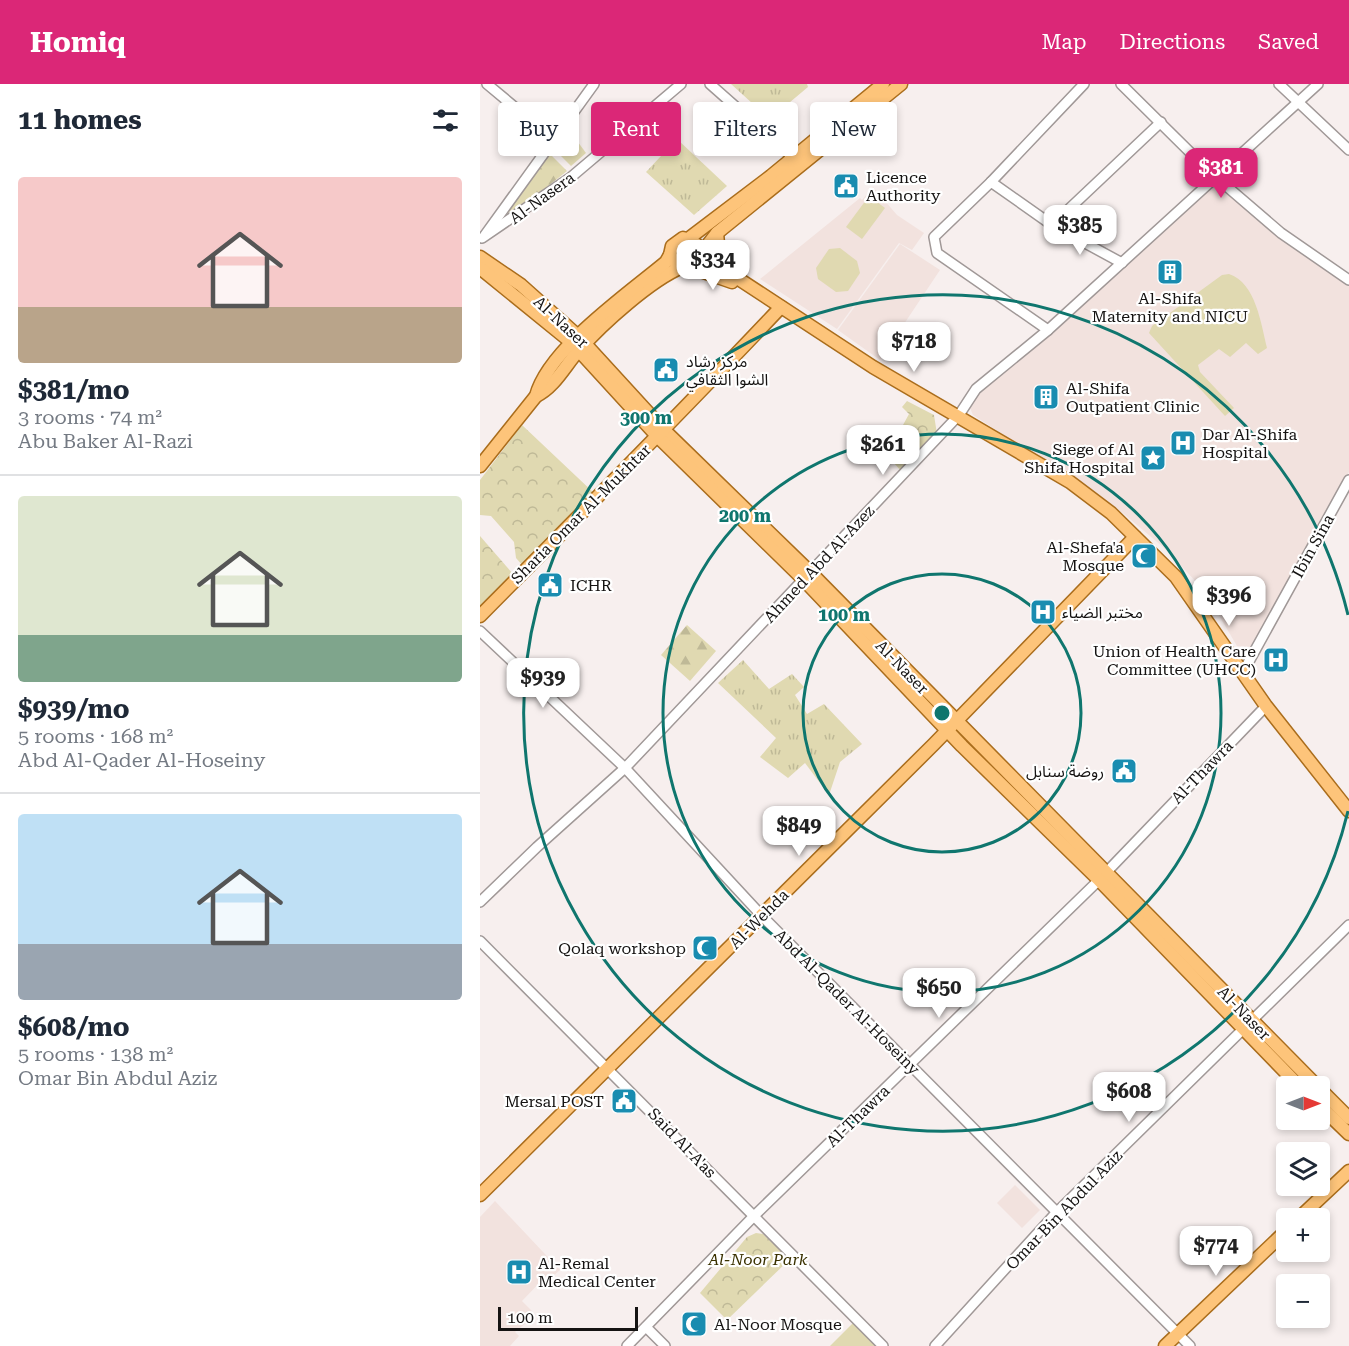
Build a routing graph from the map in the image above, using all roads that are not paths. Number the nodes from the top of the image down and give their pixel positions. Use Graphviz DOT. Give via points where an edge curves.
graph roads {
  1 [pos="487,84"];
  2 [pos="594,84"];
  3 [pos="681,84"];
  4 [pos="710,84"];
  5 [pos="883,84"];
  6 [pos="901,84"];
  7 [pos="1084,84"];
  8 [pos="1121,84"];
  9 [pos="1279,84"];
  10 [pos="1318,84"];
  11 [pos="509,102"];
  12 [pos="1297,103"];
  13 [pos="579,105"];
  14 [pos="1161,122"];
  15 [pos="1349,150"];
  16 [pos="541,156"];
  17 [pos="797,161"];
  18 [pos="1216,177"];
  19 [pos="991,182"];
  20 [pos="1052,225"];
  21 [pos="717,232"];
  22 [pos="481,239"];
  23 [pos="688,239"];
  24 [pos="699,253"];
  25 [pos="670,255"];
  26 [pos="480,257"];
  27 [pos="1122,263"];
  28 [pos="685,267"];
  29 [pos="480,268"];
  30 [pos="1349,280"];
  31 [pos="741,283"];
  32 [pos="781,307"];
  33 [pos="1048,330"];
  34 [pos="578,343"];
  35 [pos="959,415"];
  36 [pos="661,434"];
  37 [pos="480,466"];
  38 [pos="1349,480"];
  39 [pos="1135,537"];
  40 [pos="808,577"];
  41 [pos="480,616"];
  42 [pos="480,631"];
  43 [pos="1242,674"];
  44 [pos="1266,706"];
  45 [pos="952,726"];
  46 [pos="624,768"];
  47 [pos="1349,793"];
  48 [pos="1345,808"];
  49 [pos="1103,876"];
  50 [pos="480,902"];
  51 [pos="762,916"];
  52 [pos="1349,925"];
  53 [pos="480,941"];
  54 [pos="1248,1027"];
  55 [pos="910,1066"];
  56 [pos="610,1069"];
  57 [pos="1290,1076"];
  58 [pos="1304,1076"];
  59 [pos="1330,1100"];
  60 [pos="1330,1116"];
  61 [pos="1349,1118"];
  62 [pos="1349,1134"];
  63 [pos="1349,1171"];
  64 [pos="480,1195"];
  65 [pos="1310,1208"];
  66 [pos="1056,1213"];
  67 [pos="754,1216"];
  68 [pos="1276,1240"];
  69 [pos="646,1327"];
  70 [pos="1178,1334"];
  71 [pos="627,1346"];
  72 [pos="665,1346"];
  73 [pos="883,1346"];
  74 [pos="935,1346"];
  75 [pos="1165,1346"];
  76 [pos="1190,1346"];
  1 -- 11 [label="street"];
  2 -- 13 [label="street"];
  3 -- 22 [label="street, Al-Nasera" via="570,178"];
  4 -- 17 [label="street"];
  5 -- 17 [label="main road"];
  6 -- 17 [label="main road"];
  7 -- 19 [label="street"];
  8 -- 14 [label="street"];
  9 -- 12 [label="street"];
  10 -- 12 [label="street, Ahmed Abd Al-Azez"];
  12 -- 15 [label="street"];
  12 -- 18 [label="street, Ahmed Abd Al-Azez"];
  14 -- 18 [label="street"];
  14 -- 20 [label="street"];
  16 -- 22 [label="street"];
  17 -- 21 [label="main road"];
  17 -- 23 [label="main road"];
  18 -- 27 [label="street, Ahmed Abd Al-Azez"];
  18 -- 30 [label="street" via="1281,233"];
  19 -- 20 [label="street"];
  19 -- 33 [label="street" via="934,237 934,249"];
  20 -- 27 [label="street"];
  21 -- 24 [label="main road"];
  21 -- 31 [label="main road" via="722,266"];
  23 -- 24 [label="main road" via="696,244"];
  23 -- 25 [label="main road" via="675,242"];
  24 -- 28 [label="main road" via="696,262"];
  24 -- 31 [label="main road"];
  25 -- 28 [label="main road" via="674,264"];
  25 -- 34 [label="main road"];
  26 -- 34 [label="main road, Al-Naser" via="521,285"];
  27 -- 33 [label="street, Ahmed Abd Al-Azez"];
  28 -- 31 [label="main road"];
  28 -- 34 [label="main road" via="670,272"];
  29 -- 34 [label="main road"];
  31 -- 32 [label="main road"];
  32 -- 35 [label="main road" via="873,367"];
  32 -- 36 [label="main road, Sharia Omar Al-Mukhtar"];
  33 -- 35 [label="street, Ahmed Abd Al-Azez" via="976,389"];
  34 -- 36 [label="main road, Al-Naser"];
  34 -- 37 [label="main road" via="539,383 536,396"];
  35 -- 39 [label="main road" via="1070,482"];
  35 -- 40 [label="street, Ahmed Abd Al-Azez"];
  36 -- 40 [label="main road, Al-Naser"];
  36 -- 41 [label="main road, Sharia Omar Al-Mukhtar"];
  38 -- 43 [label="street, Ibin Sina"];
  39 -- 43 [label="main road" via="1176,577"];
  39 -- 45 [label="main road, Al-Wehda"];
  40 -- 45 [label="main road, Al-Naser"];
  40 -- 46 [label="street, Ahmed Abd Al-Azez"];
  42 -- 46 [label="street, Abd Al-Qader Al-Hoseiny"];
  43 -- 44 [label="main road"];
  44 -- 48 [label="main road"];
  44 -- 49 [label="street, Al-Thawra"];
  45 -- 49 [label="main road, Al-Naser"];
  45 -- 51 [label="main road, Al-Wehda"];
  46 -- 50 [label="street, Ahmed Abd Al-Azez"];
  46 -- 51 [label="street, Abd Al-Qader Al-Hoseiny"];
  47 -- 48 [label="street"];
  49 -- 54 [label="main road, Al-Naser"];
  49 -- 55 [label="street, Al-Thawra"];
  51 -- 55 [label="street, Abd Al-Qader Al-Hoseiny"];
  51 -- 56 [label="main road, Al-Wehda"];
  52 -- 54 [label="street, Omar Bin Abdul Aziz"];
  53 -- 56 [label="street, Said Al-A'as"];
  54 -- 57 [label="main road, Al-Naser"];
  54 -- 58 [label="main road, Al-Naser"];
  54 -- 66 [label="street, Omar Bin Abdul Aziz"];
  55 -- 66 [label="street, Abd Al-Qader Al-Hoseiny"];
  55 -- 67 [label="street, Al-Thawra"];
  56 -- 64 [label="main road, Al-Wehda"];
  56 -- 67 [label="street, Said Al-A'as"];
  59 -- 61 [label="main road, Al-Naser"];
  60 -- 62 [label="main road"];
  63 -- 65 [label="main road"];
  66 -- 70 [label="street, Abd Al-Qader Al-Hoseiny"];
  66 -- 74 [label="street, Omar Bin Abdul Aziz"];
  67 -- 69 [label="street, Al-Thawra"];
  67 -- 73 [label="street, Said Al-A'as"];
  68 -- 70 [label="main road"];
  69 -- 71 [label="street, Al-Thawra"];
  69 -- 72 [label="street"];
  70 -- 75 [label="main road"];
  70 -- 76 [label="street, Abd Al-Qader Al-Hoseiny"];
}
